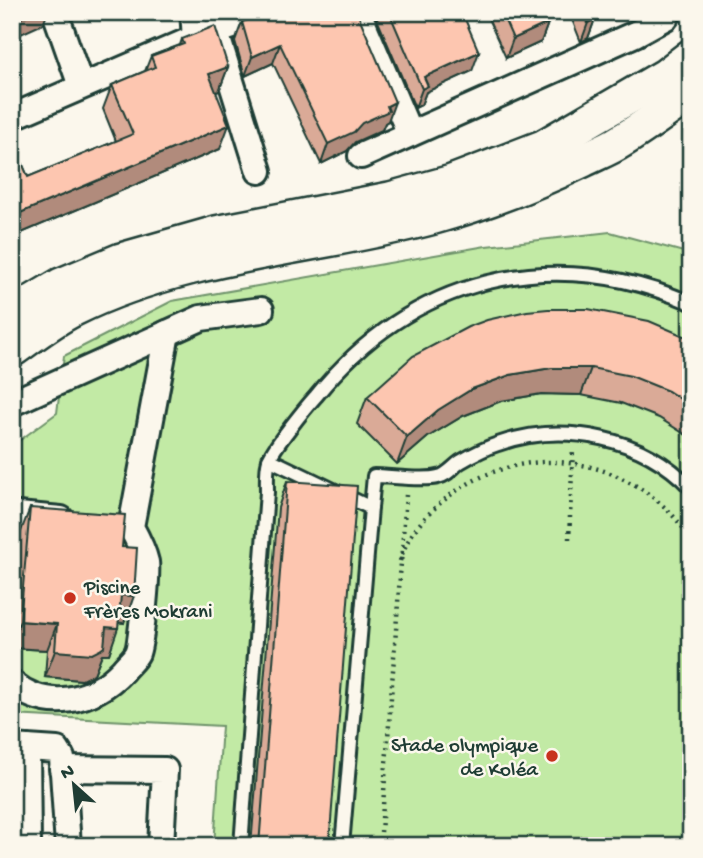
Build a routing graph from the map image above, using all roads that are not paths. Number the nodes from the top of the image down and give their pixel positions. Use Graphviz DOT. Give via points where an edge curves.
graph roads {
  1 [pos="55,12"];
  2 [pos="193,12"];
  3 [pos="276,12"];
  4 [pos="358,12"];
  5 [pos="668,12"];
  6 [pos="205,35"];
  7 [pos="691,57"];
  8 [pos="81,86"];
  9 [pos="691,93"];
  10 [pos="12,117"];
  11 [pos="410,134"];
  12 [pos="361,156"];
  13 [pos="259,171"];
  14 [pos="691,303"];
  15 [pos="261,310"];
  16 [pos="12,314"];
  17 [pos="167,333"];
  18 [pos="13,348"];
  19 [pos="12,403"];
  20 [pos="269,459"];
  21 [pos="691,488"];
  22 [pos="371,508"];
  23 [pos="12,516"];
  24 [pos="81,521"];
  25 [pos="106,524"];
  26 [pos="131,527"];
  27 [pos="12,683"];
  28 [pos="19,747"];
  29 [pos="62,769"];
  30 [pos="28,846"];
  31 [pos="68,846"];
  32 [pos="161,846"];
  33 [pos="241,846"];
  34 [pos="342,846"];
  1 -- 8 [label="street"];
  2 -- 6 [label="street"];
  3 -- 6 [label="street"];
  4 -- 11 [label="street"];
  5 -- 11 [label="street" via="635,34"];
  6 -- 8 [label="street"];
  6 -- 13 [label="street"];
  7 -- 16 [label="main road" via="543,147 452,183 390,200 216,233 121,260 61,285"];
  8 -- 10 [label="street"];
  9 -- 18 [label="main road" via="619,142 484,202 174,272 73,309"];
  11 -- 12 [label="street"];
  14 -- 20 [label="lane" via="636,283 551,273 509,277 438,298 370,339 338,369"];
  15 -- 17 [label="street" via="201,318"];
  17 -- 19 [label="street"];
  17 -- 26 [label="street"];
  20 -- 22 [label="lane"];
  20 -- 33 [label="lane"];
  21 -- 22 [label="lane" via="630,447 574,434 525,436 460,462 439,477 374,476"];
  22 -- 34 [label="lane"];
  23 -- 24 [label="street"];
  25 -- 26 [label="street"];
  26 -- 27 [label="street" via="147,566 137,652 113,680 84,698 42,699"];
  28 -- 29 [label="street" via="57,750"];
  28 -- 30 [label="street"];
  29 -- 31 [label="street"];
  29 -- 32 [label="street" via="165,770"];
}
